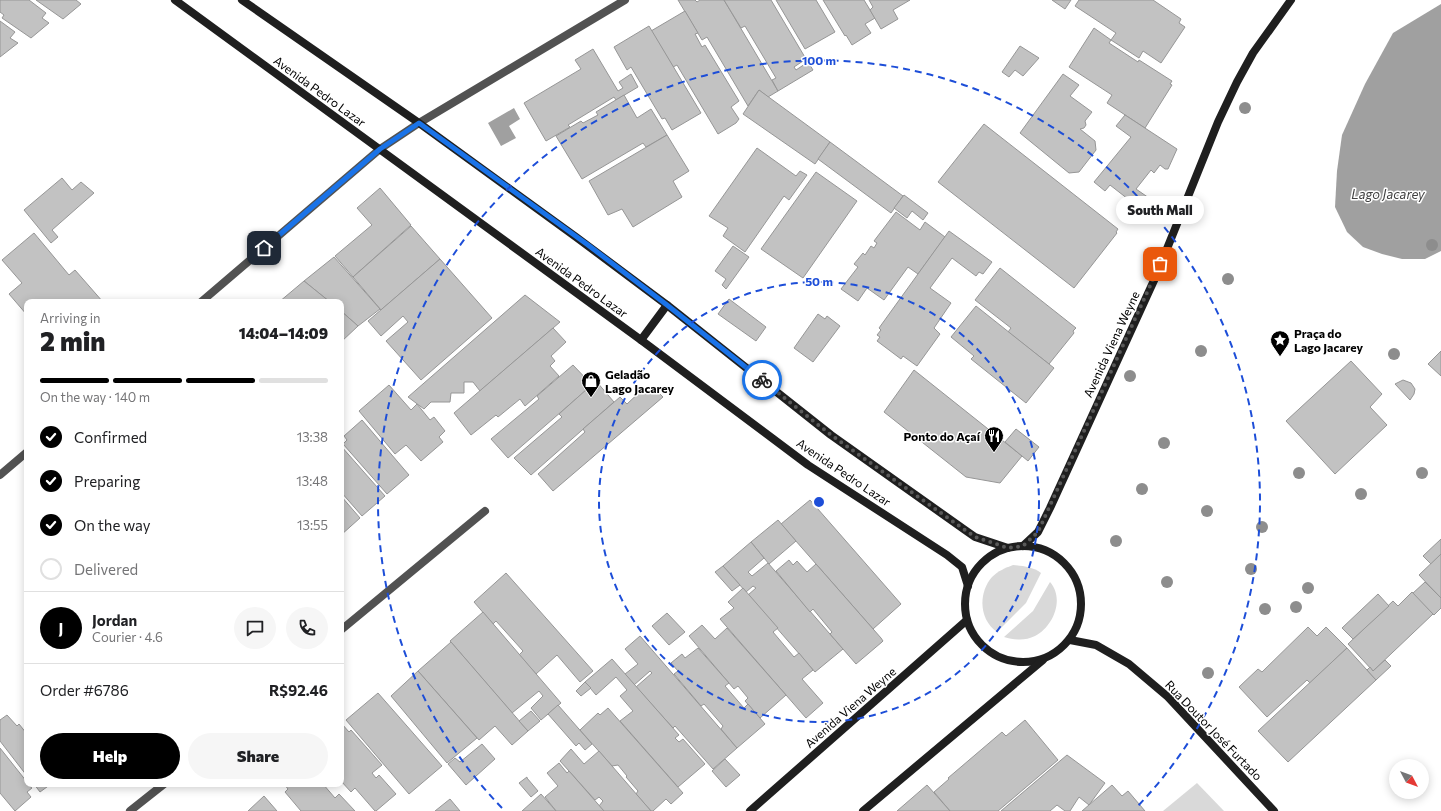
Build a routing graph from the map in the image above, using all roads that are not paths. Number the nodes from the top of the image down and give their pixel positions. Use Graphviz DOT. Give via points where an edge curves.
graph roads {
  1 [pos="175,0"];
  2 [pos="242,0"];
  3 [pos="625,0"];
  4 [pos="1291,0"];
  5 [pos="419,123"];
  6 [pos="380,149"];
  7 [pos="205,299"];
  8 [pos="667,305"];
  9 [pos="641,340"];
  10 [pos="24,455"];
  11 [pos="0,475"];
  12 [pos="486,511"];
  13 [pos="1023,546"];
  14 [pos="1008,548"];
  15 [pos="968,586"];
  16 [pos="967,620"];
  17 [pos="344,628"];
  18 [pos="1070,640"];
  19 [pos="1046,658"];
  20 [pos="160,787"];
  21 [pos="130,811"];
  22 [pos="750,811"];
  23 [pos="863,811"];
  24 [pos="1274,811"];
  1 -- 6 [label="street, Avenida Pedro Lazar"];
  2 -- 5 [label="street, Avenida Pedro Lazar"];
  3 -- 5 [label="street"];
  4 -- 13 [label="street, Avenida Viena Weyne" via="1253,53 1237,82 1218,122 1156,276 1050,508 1038,532"];
  5 -- 6 [label="street"];
  5 -- 8 [label="street, Avenida Pedro Lazar"];
  6 -- 7 [label="street"];
  6 -- 9 [label="street, Avenida Pedro Lazar"];
  8 -- 9 [label="street"];
  8 -- 14 [label="street, Avenida Pedro Lazar" via="831,435 939,512 975,537"];
  9 -- 15 [label="street, Avenida Pedro Lazar" via="808,464 947,555 962,567"];
  10 -- 11 [label="street"];
  12 -- 17 [label="street"];
  13 -- 14 [label="street"];
  13 -- 18 [label="street" via="1044,549 1055,555 1068,566 1077,579 1082,611 1078,626"];
  14 -- 15 [label="street" via="986,559 976,569"];
  15 -- 16 [label="street" via="965,596"];
  16 -- 19 [label="street" via="974,636 987,651 998,658 1014,662 1031,662"];
  16 -- 22 [label="street, Avenida Viena Weyne"];
  18 -- 19 [label="street"];
  18 -- 24 [label="street, Rua Doutor José Furtado" via="1096,645 1129,664 1168,697"];
  19 -- 23 [label="street"];
  20 -- 21 [label="street"];
}
